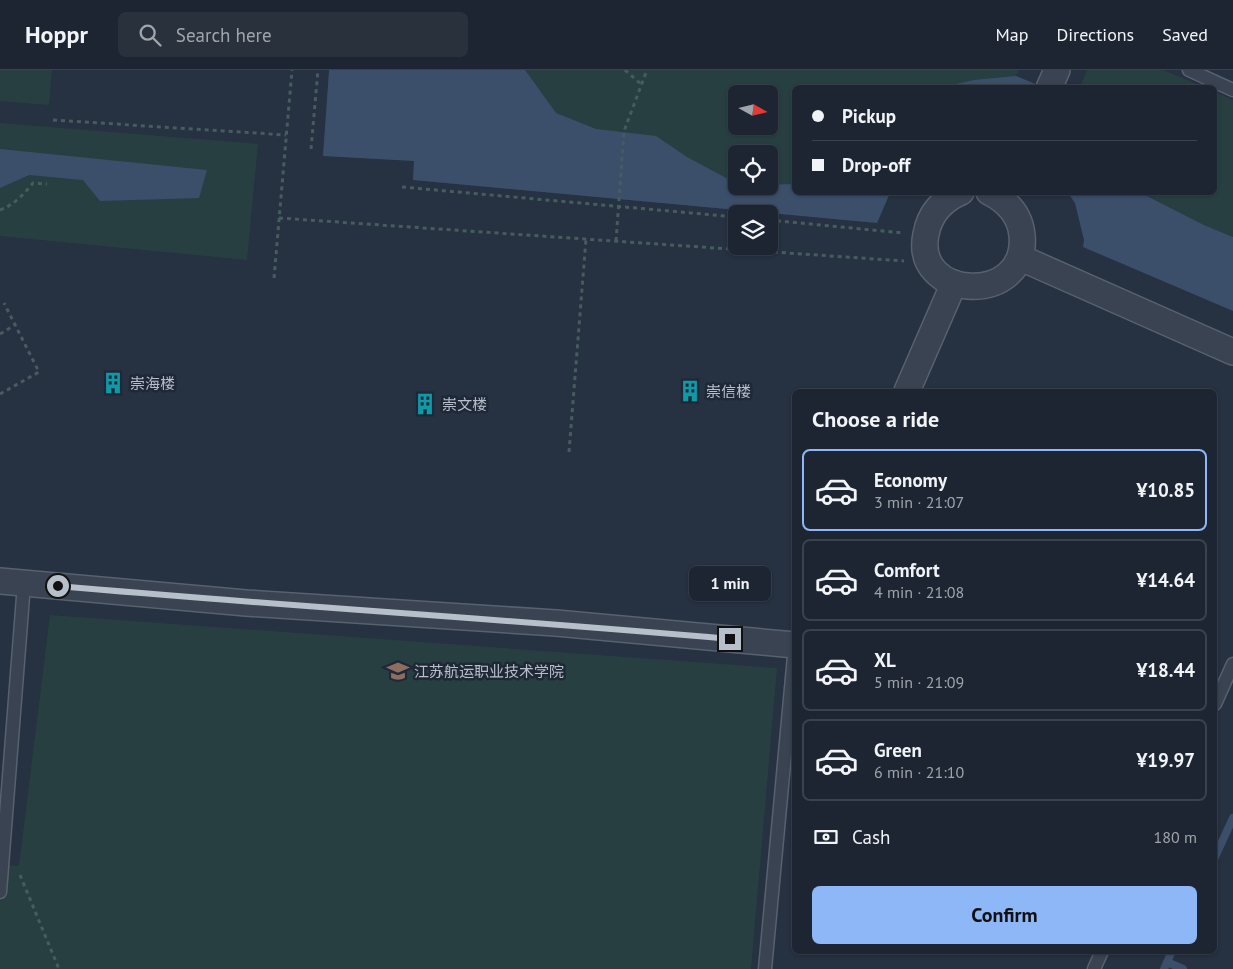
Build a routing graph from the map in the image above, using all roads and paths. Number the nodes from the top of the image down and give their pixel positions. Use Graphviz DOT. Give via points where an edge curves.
graph roads {
  1 [pos="292,70"];
  2 [pos="318,70"];
  3 [pos="625,70"];
  4 [pos="647,70"];
  5 [pos="1057,70"];
  6 [pos="1189,70"];
  7 [pos="641,84"];
  8 [pos="1050,85"];
  9 [pos="1233,90"];
  10 [pos="53,120"];
  11 [pos="286,135"];
  12 [pos="311,149"];
  13 [pos="47,184"];
  14 [pos="402,187"];
  15 [pos="954,195"];
  16 [pos="1000,195"];
  17 [pos="619,207"];
  18 [pos="0,210"];
  19 [pos="728,216"];
  20 [pos="279,218"];
  21 [pos="778,221"];
  22 [pos="906,234"];
  23 [pos="586,239"];
  24 [pos="616,241"];
  25 [pos="1021,258"];
  26 [pos="927,263"];
  27 [pos="274,278"];
  28 [pos="954,283"];
  29 [pos="4,303"];
  30 [pos="15,325"];
  31 [pos="0,334"];
  32 [pos="1233,352"];
  33 [pos="908,389"];
  34 [pos="0,394"];
  35 [pos="569,452"];
  36 [pos="12,582"];
  37 [pos="792,645"];
  38 [pos="1231,669"];
  39 [pos="1217,672"];
  40 [pos="792,677"];
  41 [pos="1217,700"];
  42 [pos="3,855"];
  43 [pos="0,892"];
  44 [pos="1101,954"];
  45 [pos="59,969"];
  46 [pos="765,969"];
  47 [pos="1094,969"];
  1 -- 11 [label="path"];
  2 -- 12 [label="path"];
  3 -- 7 [label="path"];
  4 -- 7 [label="path"];
  5 -- 8 [label="street"];
  6 -- 9 [label="lane"];
  7 -- 17 [label="path" via="624,131"];
  10 -- 11 [label="path"];
  11 -- 20 [label="path"];
  13 -- 18 [label="path" via="33,182 22,196"];
  14 -- 17 [label="path"];
  15 -- 26 [label="street" via="946,198 928,224 925,237"];
  16 -- 25 [label="street" via="1021,225"];
  17 -- 19 [label="path"];
  17 -- 24 [label="path"];
  20 -- 23 [label="path"];
  20 -- 27 [label="path"];
  21 -- 22 [label="path"];
  23 -- 24 [label="path"];
  23 -- 35 [label="path"];
  24 -- 26 [label="path"];
  25 -- 28 [label="street" via="1002,279 979,287"];
  25 -- 32 [label="street"];
  26 -- 28 [label="street"];
  28 -- 33 [label="street"];
  29 -- 30 [label="path"];
  30 -- 31 [label="path"];
  30 -- 34 [label="path" via="39,372"];
  36 -- 37 [label="street" via="246,603 556,623"];
  36 -- 42 [label="lane"];
  38 -- 39 [label="lane"];
  38 -- 41 [label="lane"];
  40 -- 46 [label="lane"];
  42 -- 43 [label="lane"];
  42 -- 45 [label="path" via="13,856"];
  44 -- 47 [label="lane"];
}
